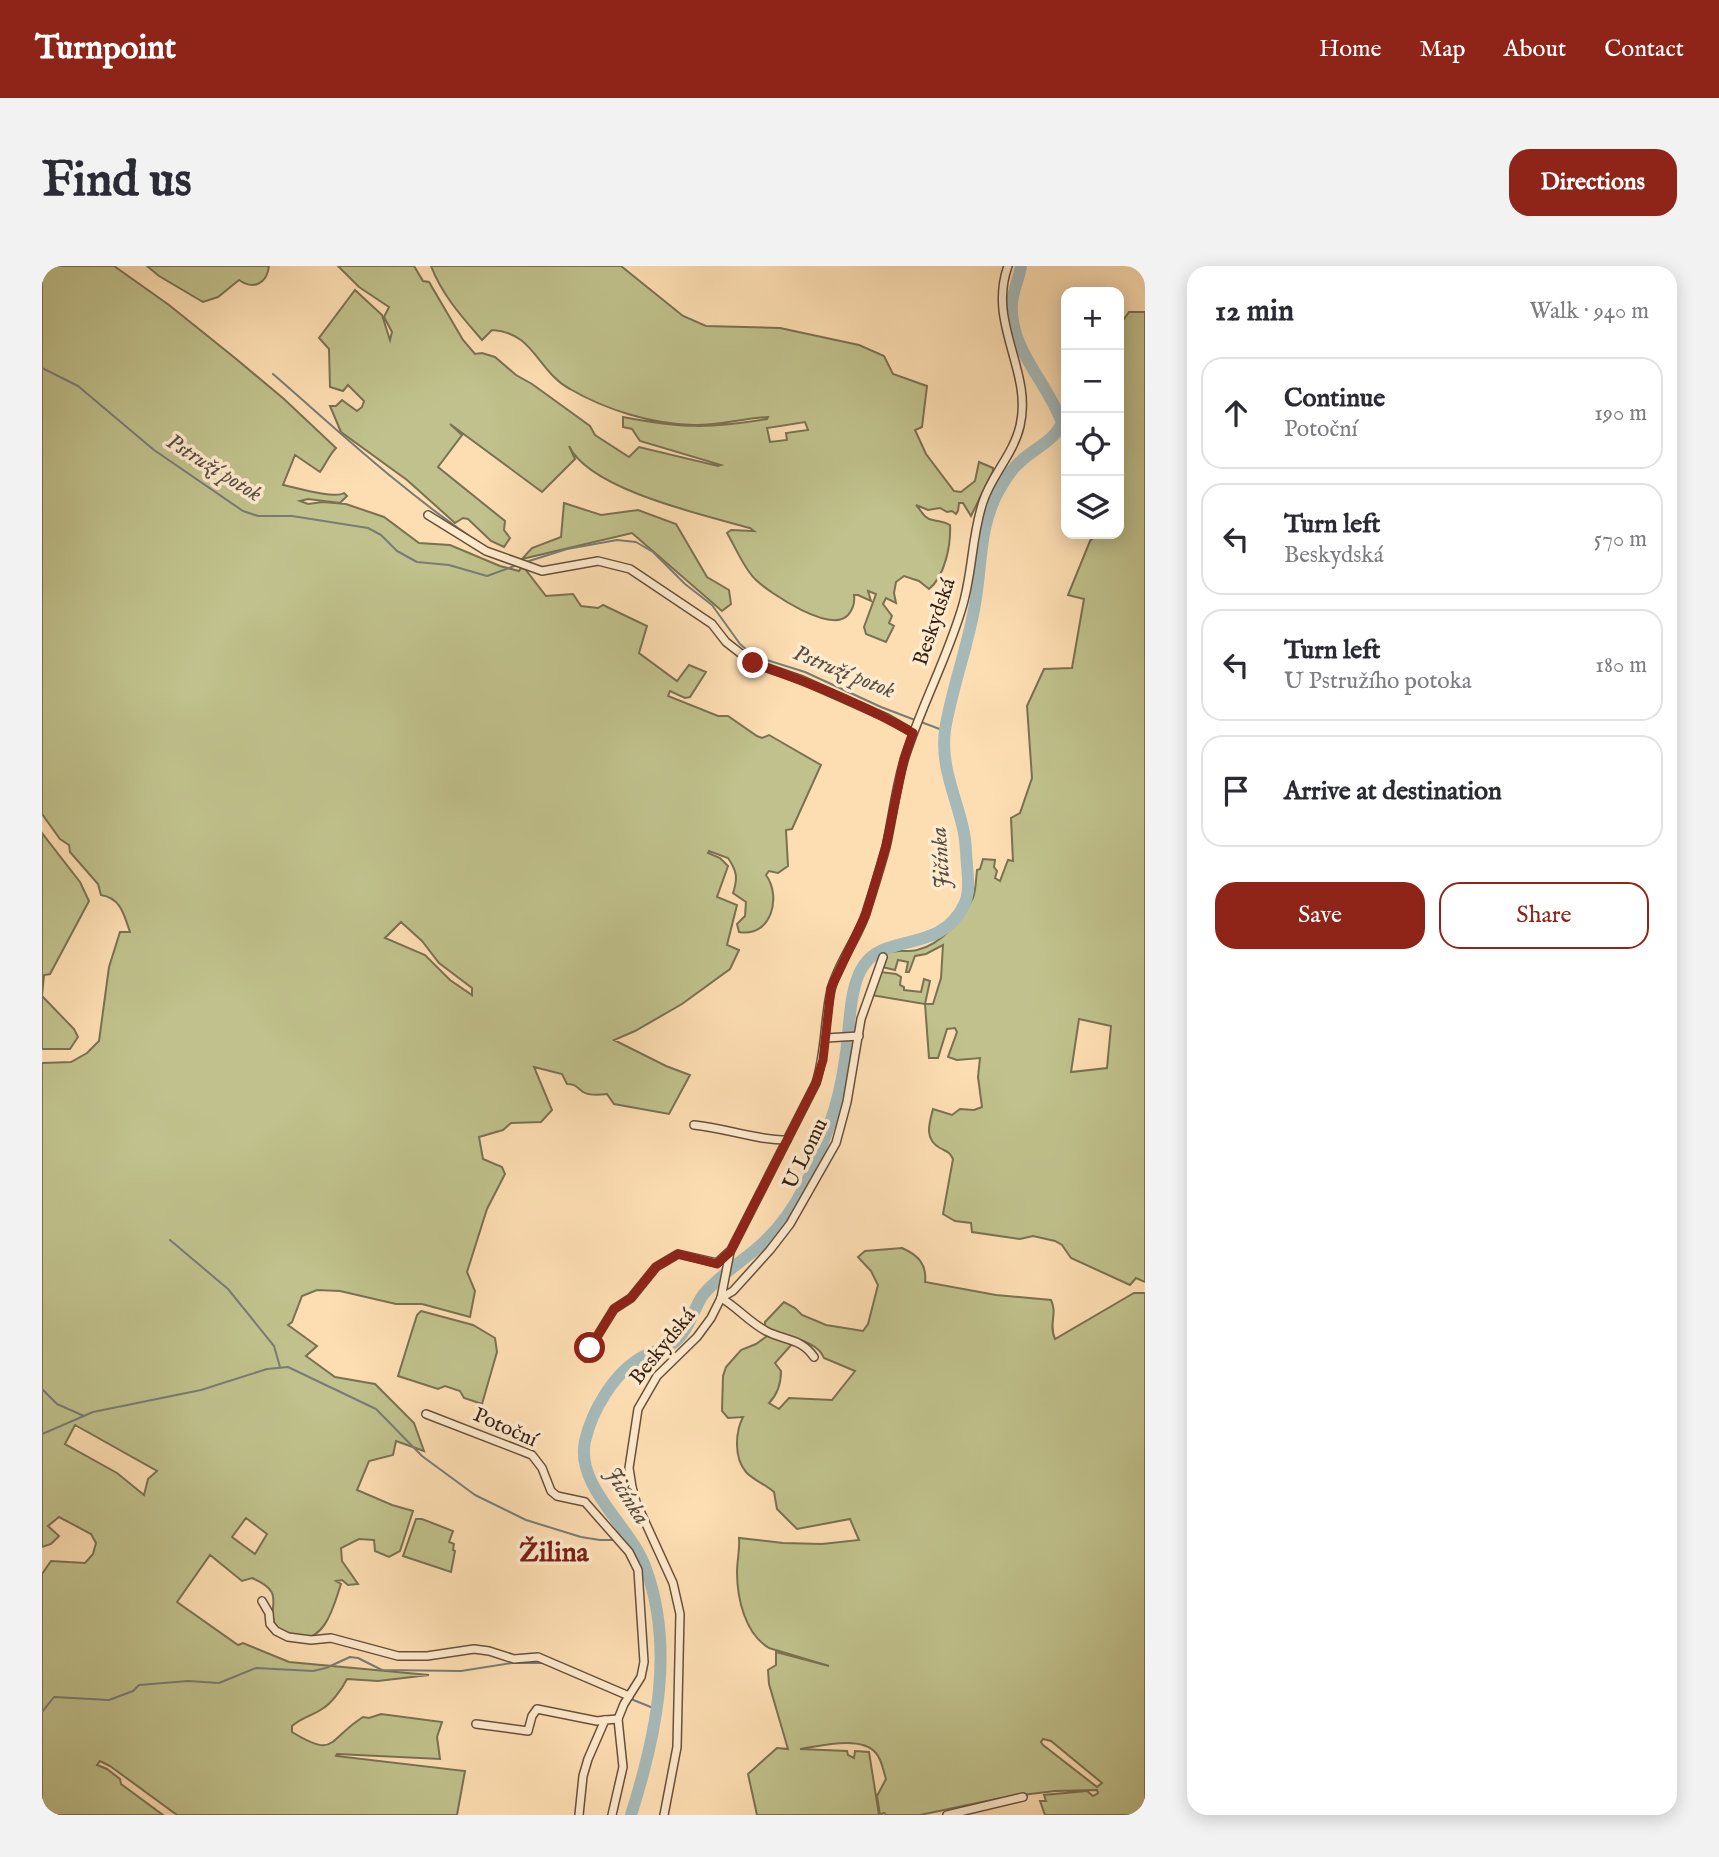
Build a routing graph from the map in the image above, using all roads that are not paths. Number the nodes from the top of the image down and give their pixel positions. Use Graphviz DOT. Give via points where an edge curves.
graph roads {
  1 [pos="1008,266"];
  2 [pos="428,516"];
  3 [pos="914,730"];
  4 [pos="883,957"];
  5 [pos="859,1036"];
  6 [pos="826,1038"];
  7 [pos="694,1125"];
  8 [pos="787,1140"];
  9 [pos="729,1255"];
  10 [pos="721,1294"];
  11 [pos="814,1357"];
  12 [pos="586,1358"];
  13 [pos="426,1413"];
  14 [pos="262,1601"];
  15 [pos="629,1696"];
  16 [pos="618,1719"];
  17 [pos="605,1720"];
  18 [pos="476,1724"];
  19 [pos="1023,1797"];
  20 [pos="579,1815"];
  21 [pos="612,1815"];
  22 [pos="664,1815"];
  23 [pos="947,1815"];
  1 -- 3 [label="street, Beskydská" via="1004,322 1024,410 1010,454 983,500 962,609"];
  2 -- 3 [label="street" via="486,551 542,571 598,561 630,569 712,624 753,663"];
  3 -- 6 [label="street, Beskydská" via="866,914 831,988"];
  4 -- 5 [label="street, U Lomu"];
  5 -- 6 [label="street"];
  5 -- 10 [label="street, U Lomu" via="847,1102 830,1153 770,1250 733,1291"];
  6 -- 8 [label="street, Beskydská" via="816,1083"];
  7 -- 8 [label="street" via="720,1127 758,1139"];
  8 -- 9 [label="street, Beskydská"];
  9 -- 10 [label="street, Beskydská"];
  9 -- 12 [label="street" via="717,1264 678,1254 656,1267 631,1298 614,1309"];
  10 -- 11 [label="street, Beskydská" via="767,1331 806,1346"];
  10 -- 22 [label="street, Beskydská" via="704,1327 648,1390 638,1409 631,1442 629,1468 636,1502 673,1583 680,1614 677,1747"];
  13 -- 15 [label="street, Potoční" via="532,1455 554,1494 585,1502 629,1552 638,1570 644,1662"];
  14 -- 15 [label="street" via="270,1624 288,1637 331,1637 398,1656 474,1649 514,1659 538,1657"];
  15 -- 16 [label="street, Potoční"];
  16 -- 17 [label="street"];
  16 -- 21 [label="street" via="623,1767"];
  17 -- 18 [label="street" via="537,1709 528,1731"];
  17 -- 20 [label="street" via="583,1776"];
  19 -- 23 [label="street"];
}
